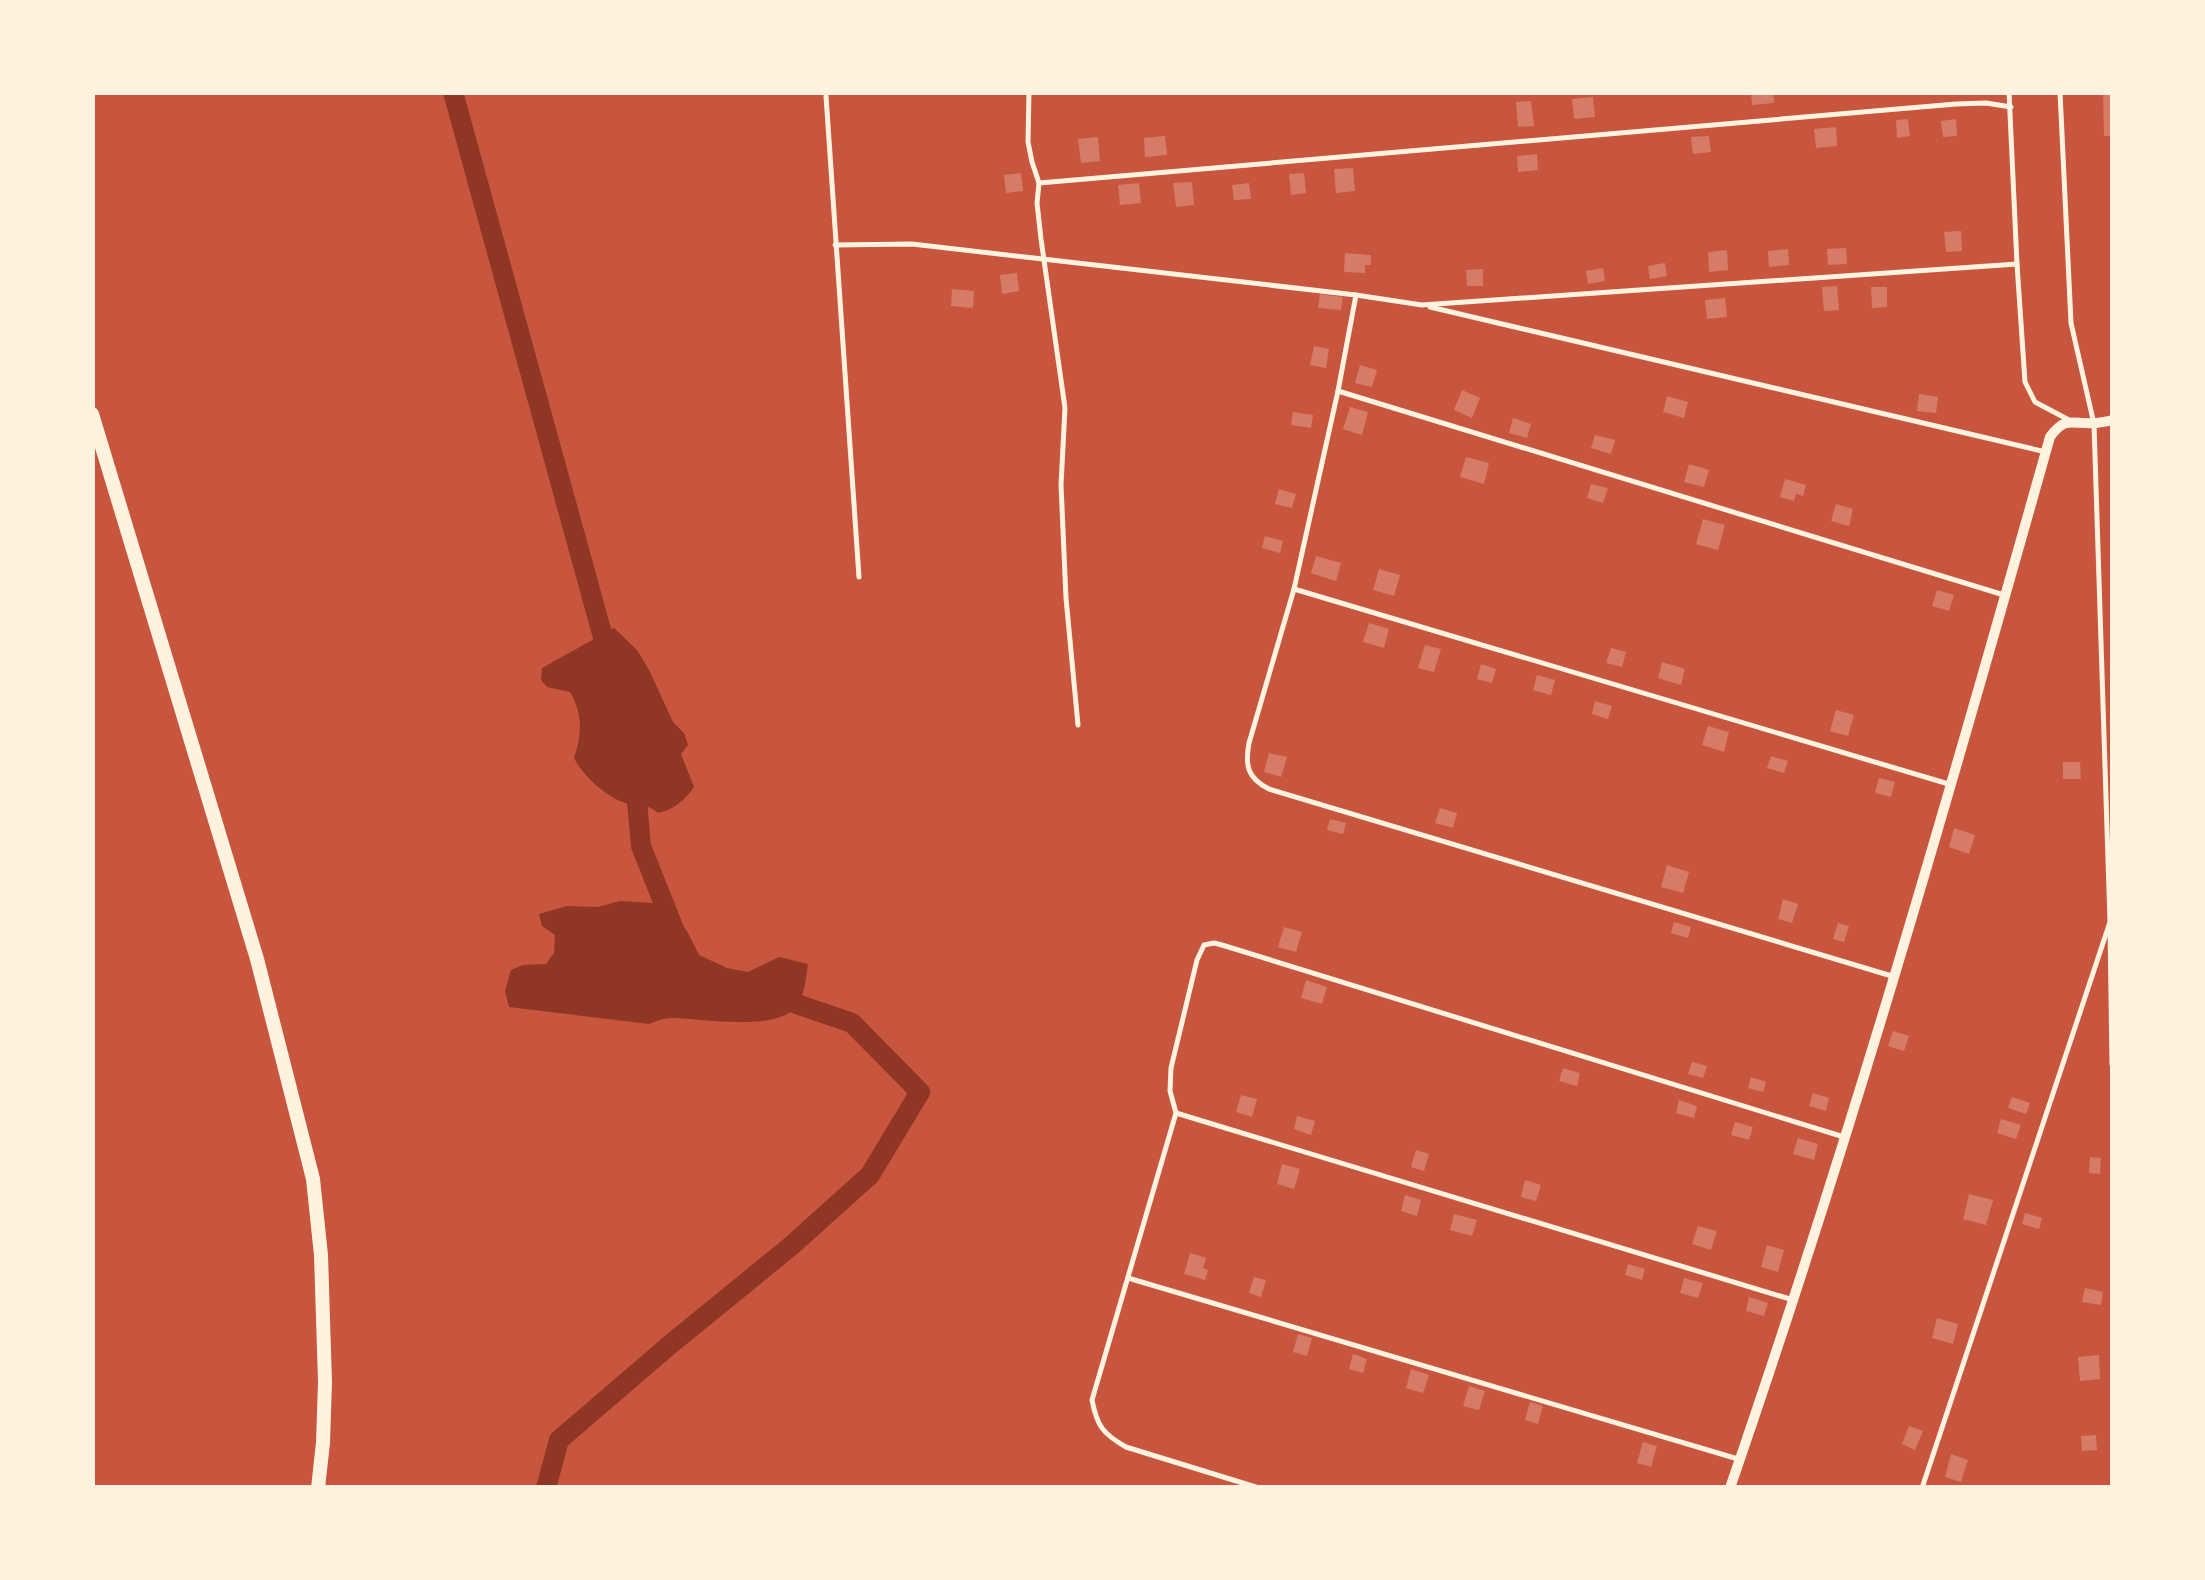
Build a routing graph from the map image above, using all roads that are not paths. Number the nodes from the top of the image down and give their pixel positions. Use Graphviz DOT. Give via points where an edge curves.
graph roads {
  1 [pos="1028,92"];
  2 [pos="2010,92"];
  3 [pos="2060,92"];
  4 [pos="826,96"];
  5 [pos="2010,107"];
  6 [pos="1039,182"];
  7 [pos="835,245"];
  8 [pos="1043,258"];
  9 [pos="2016,264"];
  10 [pos="1356,295"];
  11 [pos="1422,305"];
  12 [pos="1338,391"];
  13 [pos="92,414"];
  14 [pos="2112,420"];
  15 [pos="2072,421"];
  16 [pos="2094,424"];
  17 [pos="2046,452"];
  18 [pos="859,576"];
  19 [pos="1294,588"];
  20 [pos="2006,596"];
  21 [pos="1078,725"];
  22 [pos="1953,785"];
  23 [pos="2110,922"];
  24 [pos="1895,977"];
  25 [pos="2112,1065"];
  26 [pos="1176,1113"];
  27 [pos="1844,1137"];
  28 [pos="1128,1278"];
  29 [pos="1792,1300"];
  30 [pos="1740,1459"];
  31 [pos="318,1488"];
  32 [pos="1259,1488"];
  33 [pos="1730,1488"];
  34 [pos="1922,1488"];
  1 -- 6 [label="lane" via="1028,142"];
  2 -- 5 [label="lane"];
  3 -- 16 [label="lane" via="2072,323"];
  4 -- 7 [label="lane"];
  5 -- 6 [label="lane" via="1956,104"];
  5 -- 9 [label="lane"];
  6 -- 8 [label="lane"];
  7 -- 8 [label="lane" via="912,244"];
  7 -- 18 [label="lane"];
  8 -- 10 [label="lane"];
  8 -- 21 [label="lane" via="1065,408 1066,598"];
  9 -- 11 [label="lane"];
  9 -- 15 [label="lane" via="2026,382 2034,402"];
  10 -- 11 [label="lane"];
  10 -- 12 [label="lane"];
  11 -- 17 [label="lane"];
  12 -- 19 [label="lane"];
  12 -- 20 [label="lane"];
  13 -- 31 [label="main road" via="257,959 313,1180 325,1382"];
  14 -- 16 [label="street"];
  15 -- 16 [label="street"];
  15 -- 17 [label="street" via="2059,425"];
  16 -- 23 [label="lane"];
  17 -- 20 [label="street"];
  19 -- 22 [label="lane"];
  19 -- 24 [label="lane" via="1249,743 1248,773 1257,784"];
  20 -- 22 [label="street"];
  22 -- 24 [label="street"];
  23 -- 25 [label="lane"];
  23 -- 34 [label="lane"];
  24 -- 27 [label="street"];
  26 -- 27 [label="lane" via="1171,1068 1197,960 1204,945 1214,943"];
  26 -- 28 [label="lane"];
  26 -- 29 [label="lane"];
  27 -- 29 [label="street"];
  28 -- 30 [label="lane"];
  28 -- 32 [label="lane" via="1092,1400 1096,1420 1126,1448"];
  29 -- 30 [label="street"];
  30 -- 33 [label="street"];
}
